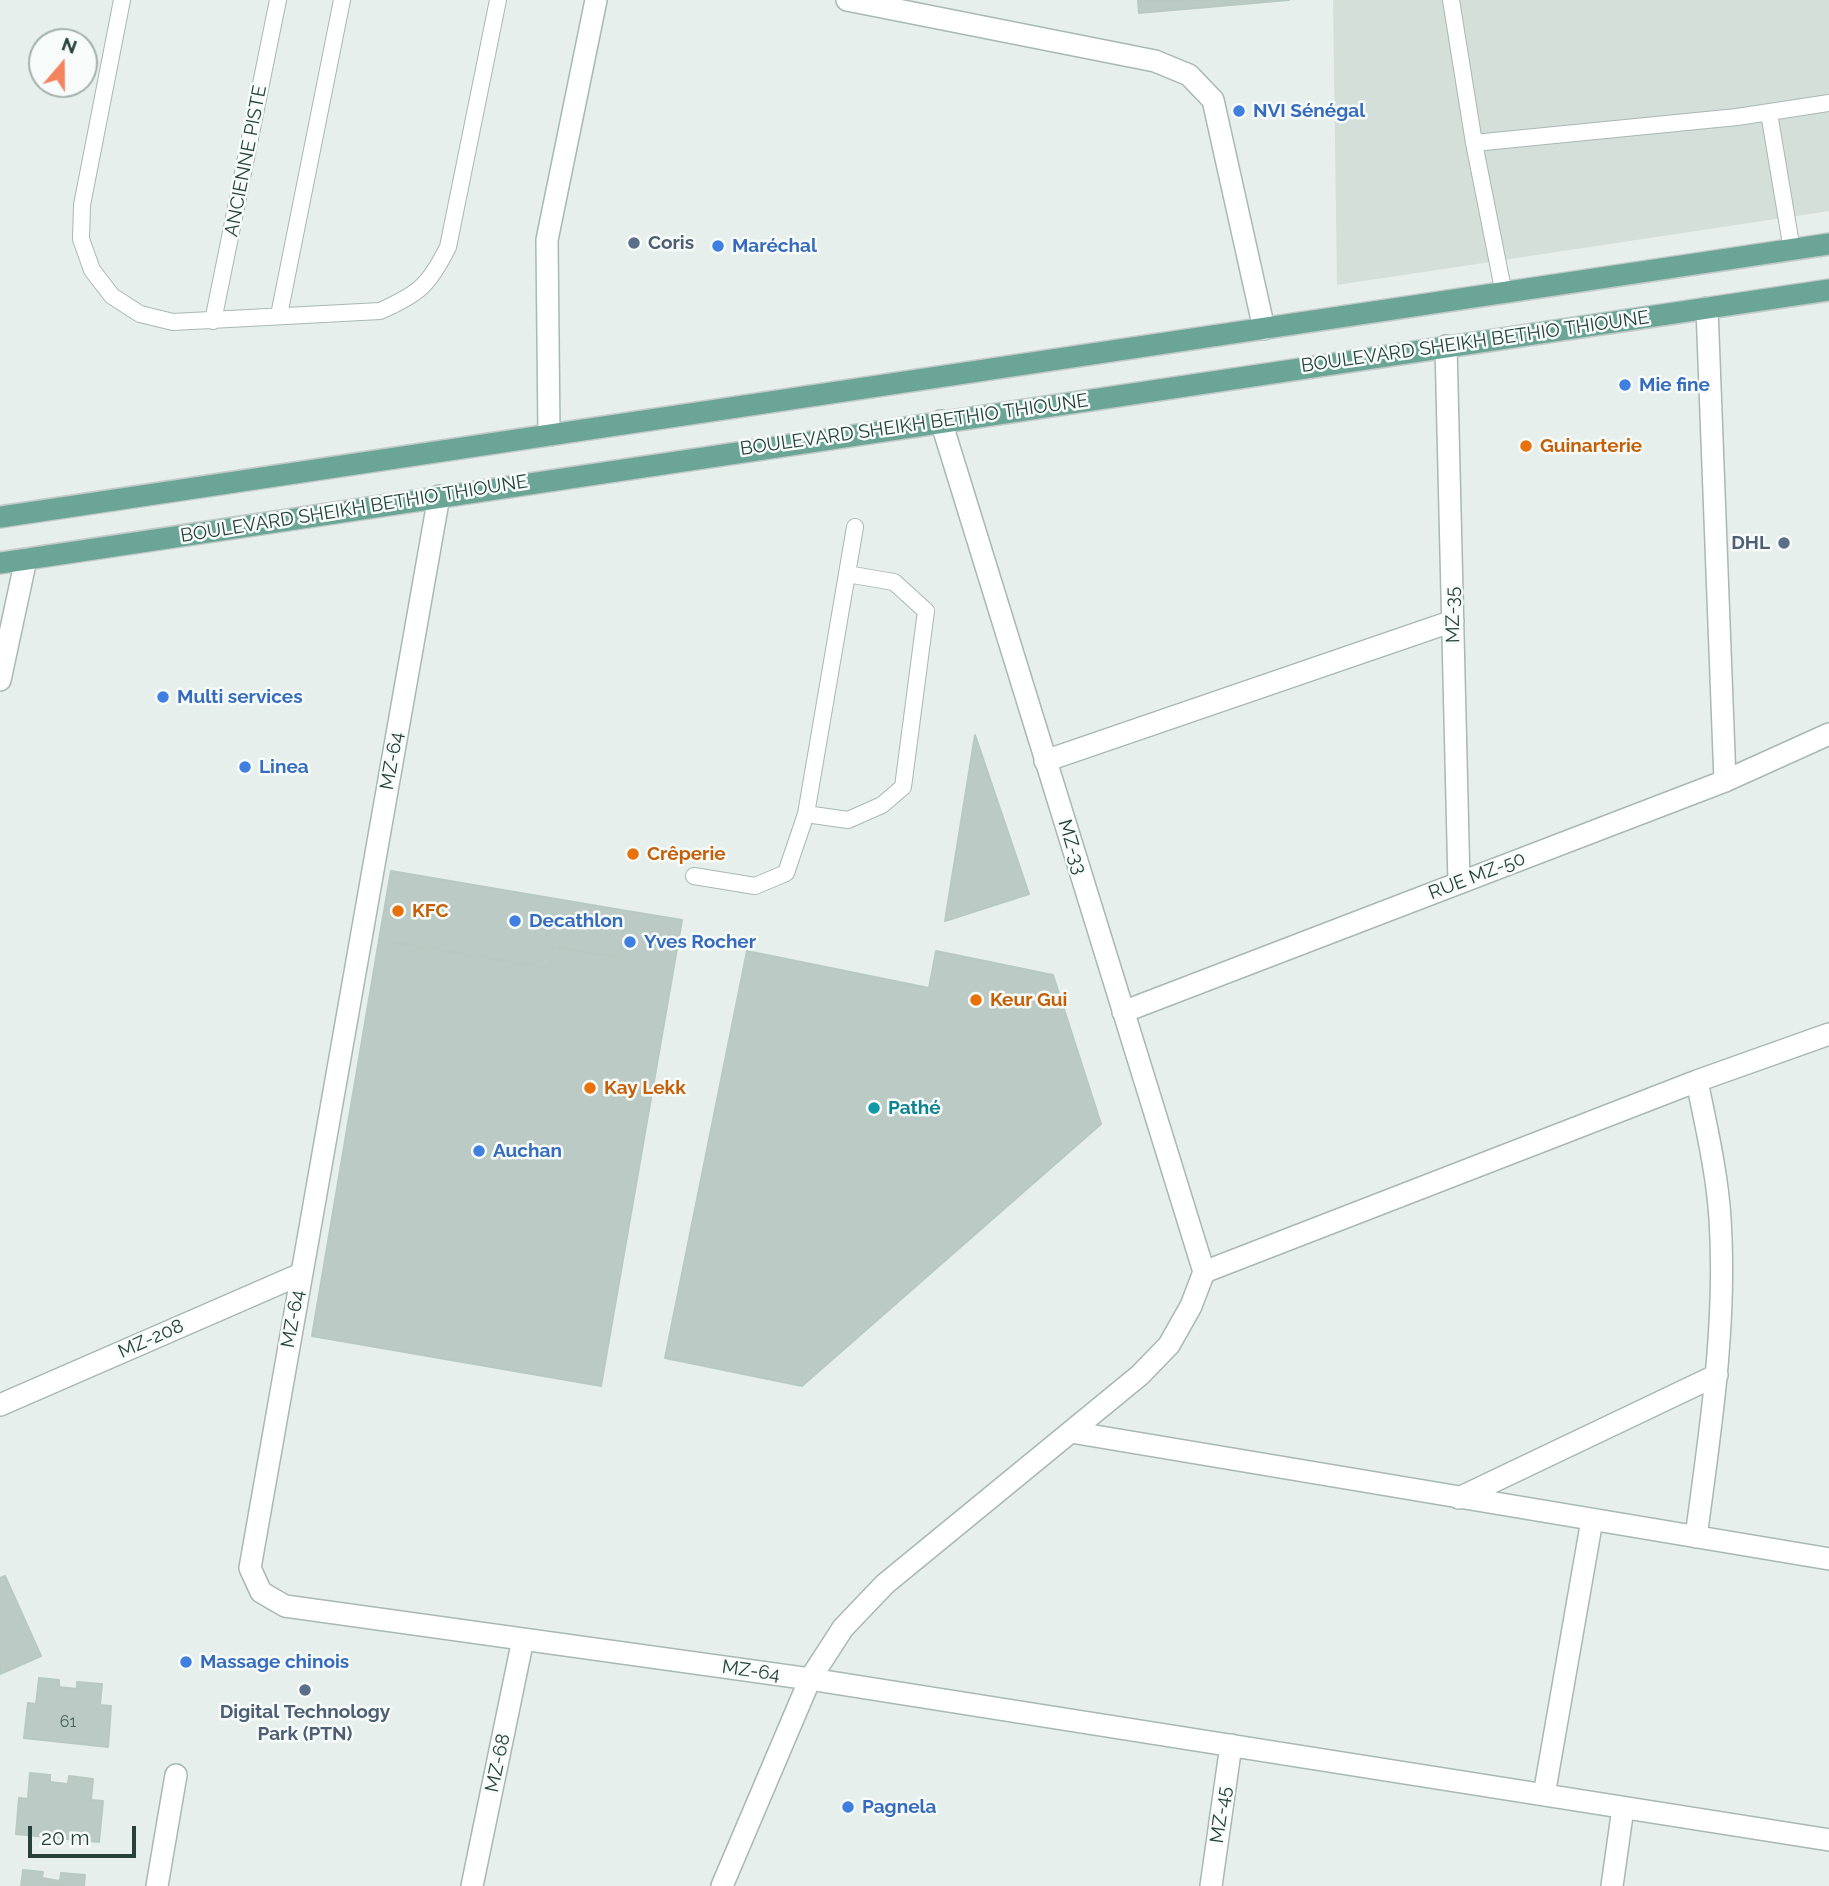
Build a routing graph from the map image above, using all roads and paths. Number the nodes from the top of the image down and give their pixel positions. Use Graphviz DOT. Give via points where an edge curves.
graph roads {
  1 [pos="122,0"];
  2 [pos="278,0"];
  3 [pos="342,0"];
  4 [pos="498,0"];
  5 [pos="596,0"];
  6 [pos="847,0"];
  7 [pos="1451,0"];
  8 [pos="1829,103"];
  9 [pos="1769,113"];
  10 [pos="1474,143"];
  11 [pos="1829,244"];
  12 [pos="1792,250"];
  13 [pos="1829,290"];
  14 [pos="1504,294"];
  15 [pos="1707,308"];
  16 [pos="279,315"];
  17 [pos="213,321"];
  18 [pos="1264,329"];
  19 [pos="1446,346"];
  20 [pos="941,421"];
  21 [pos="549,435"];
  22 [pos="439,496"];
  23 [pos="0,517"];
  24 [pos="855,527"];
  25 [pos="26,559"];
  26 [pos="0,563"];
  27 [pos="847,574"];
  28 [pos="1453,621"];
  29 [pos="4,644"];
  30 [pos="0,680"];
  31 [pos="1829,734"];
  32 [pos="1045,761"];
  33 [pos="1725,781"];
  34 [pos="806,814"];
  35 [pos="694,876"];
  36 [pos="1459,883"];
  37 [pos="1123,1012"];
  38 [pos="1829,1034"];
  39 [pos="1697,1081"];
  40 [pos="1204,1272"];
  41 [pos="301,1274"];
  42 [pos="1717,1376"];
  43 [pos="0,1405"];
  44 [pos="1072,1433"];
  45 [pos="1459,1498"];
  46 [pos="1592,1520"];
  47 [pos="1696,1537"];
  48 [pos="1829,1559"];
  49 [pos="523,1639"];
  50 [pos="810,1679"];
  51 [pos="1231,1745"];
  52 [pos="176,1775"];
  53 [pos="1544,1795"];
  54 [pos="1623,1808"];
  55 [pos="1829,1840"];
  56 [pos="158,1886"];
  57 [pos="472,1886"];
  58 [pos="722,1886"];
  59 [pos="1211,1886"];
  60 [pos="1612,1886"];
  1 -- 17 [label="lane" via="82,205 81,239 92,270 112,296 140,314 173,322"];
  2 -- 17 [label="lane, ANCIENNE PISTE"];
  3 -- 16 [label="lane"];
  4 -- 16 [label="lane" via="447,247 433,276 410,298 380,311"];
  5 -- 21 [label="street" via="547,240"];
  6 -- 18 [label="street" via="1155,61 1189,75 1213,100"];
  7 -- 10 [label="lane"];
  8 -- 9 [label="lane"];
  9 -- 10 [label="lane"];
  9 -- 12 [label="lane"];
  10 -- 14 [label="lane"];
  11 -- 12 [label="main road"];
  12 -- 14 [label="main road"];
  13 -- 15 [label="main road, BOULEVARD SHEIKH BETHIO THIOUNE"];
  14 -- 18 [label="main road"];
  15 -- 19 [label="main road, BOULEVARD SHEIKH BETHIO THIOUNE"];
  15 -- 33 [label="street"];
  16 -- 17 [label="lane"];
  18 -- 21 [label="main road"];
  19 -- 20 [label="main road, BOULEVARD SHEIKH BETHIO THIOUNE"];
  19 -- 28 [label="street, MZ-35"];
  20 -- 22 [label="main road, BOULEVARD SHEIKH BETHIO THIOUNE"];
  20 -- 32 [label="street, MZ-33"];
  21 -- 23 [label="main road"];
  22 -- 25 [label="main road, BOULEVARD SHEIKH BETHIO THIOUNE"];
  22 -- 41 [label="street, MZ-64"];
  24 -- 27 [label="lane"];
  25 -- 26 [label="main road, BOULEVARD SHEIKH BETHIO THIOUNE"];
  25 -- 29 [label="street"];
  27 -- 34 [label="lane"];
  27 -- 34 [label="lane" via="894,582 926,611 903,787 882,805 848,820"];
  28 -- 32 [label="street"];
  28 -- 36 [label="street, MZ-35"];
  29 -- 30 [label="street"];
  31 -- 33 [label="street, RUE MZ-50"];
  32 -- 37 [label="street, MZ-33"];
  33 -- 36 [label="street, RUE MZ-50"];
  34 -- 35 [label="lane" via="786,873 754,886"];
  36 -- 37 [label="street, RUE MZ-50"];
  37 -- 40 [label="street, MZ-33"];
  38 -- 39 [label="street"];
  39 -- 40 [label="street"];
  39 -- 42 [label="street" via="1720,1218"];
  40 -- 44 [label="street" via="1169,1345"];
  41 -- 43 [label="street, MZ-208"];
  41 -- 49 [label="street, MZ-64" via="250,1568 261,1592 285,1606"];
  42 -- 45 [label="street"];
  42 -- 47 [label="street"];
  44 -- 45 [label="street"];
  44 -- 50 [label="street" via="886,1584 843,1628"];
  45 -- 46 [label="street"];
  46 -- 47 [label="street"];
  46 -- 53 [label="street"];
  47 -- 48 [label="street"];
  49 -- 50 [label="street, MZ-64"];
  49 -- 57 [label="street, MZ-68"];
  50 -- 51 [label="street, MZ-64"];
  50 -- 58 [label="street"];
  51 -- 53 [label="street, MZ-64"];
  51 -- 59 [label="street, MZ-45"];
  52 -- 56 [label="street"];
  53 -- 54 [label="street, MZ-64"];
  54 -- 55 [label="street, MZ-64"];
  54 -- 60 [label="street"];
}
